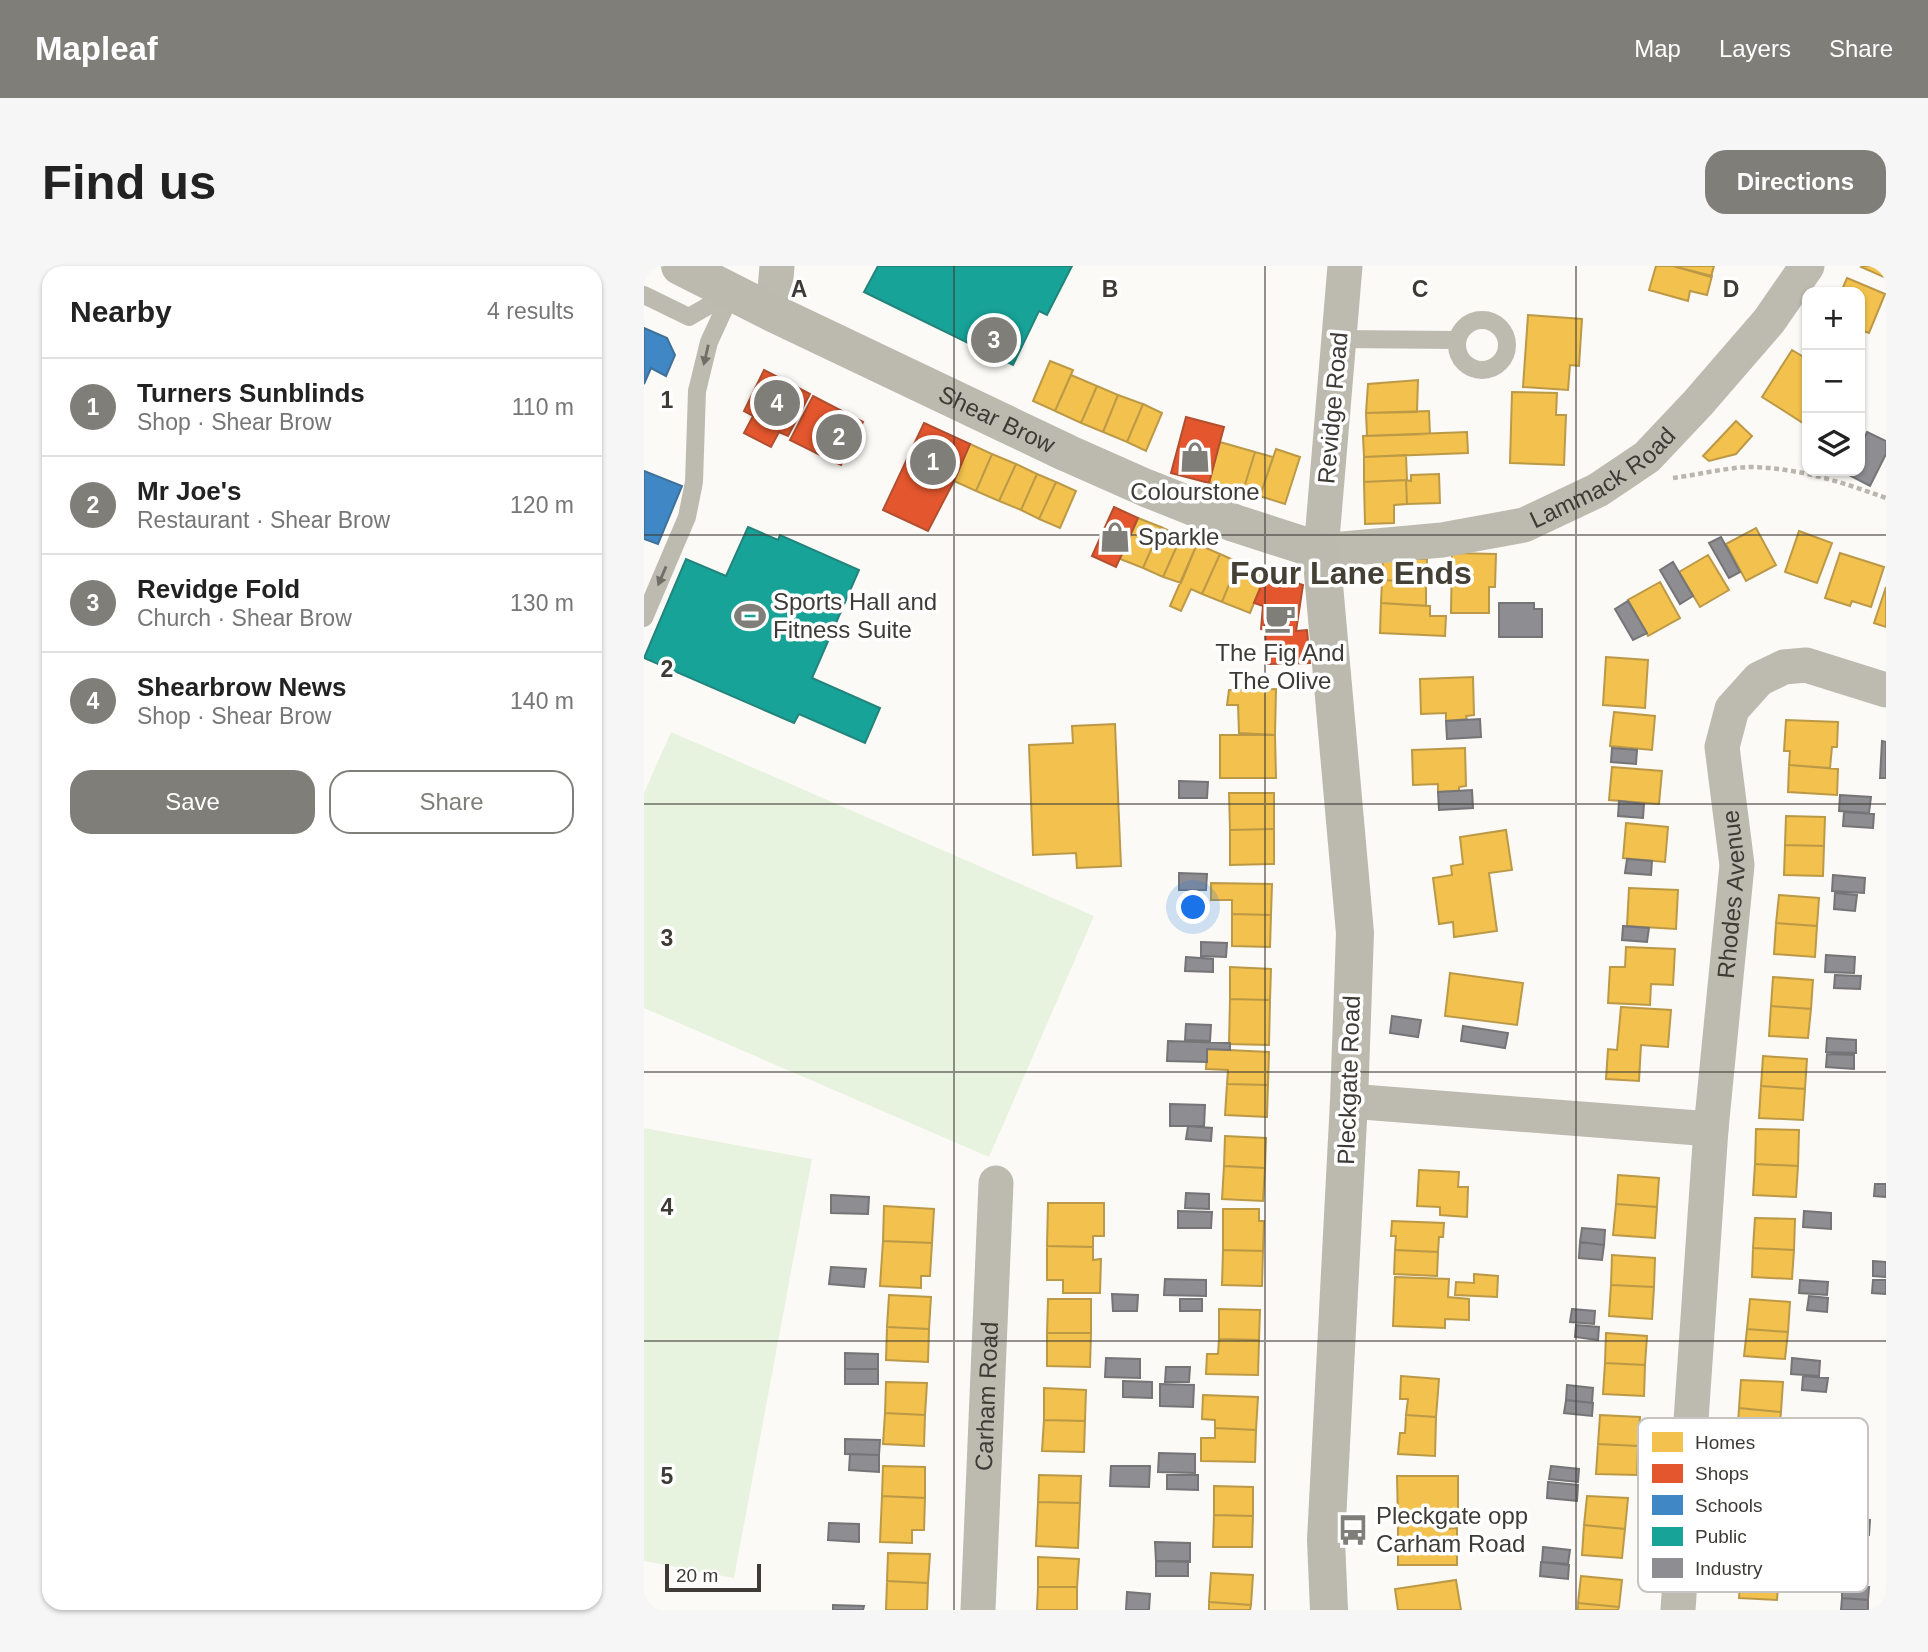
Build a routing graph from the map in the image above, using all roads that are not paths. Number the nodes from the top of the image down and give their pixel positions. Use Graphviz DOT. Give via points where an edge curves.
graph roads {
  1 [pos="680,266"];
  2 [pos="777,266"];
  3 [pos="1345,266"];
  4 [pos="1807,266"];
  5 [pos="732,292"];
  6 [pos="644,295"];
  7 [pos="773,313"];
  8 [pos="1339,339"];
  9 [pos="1457,340"];
  10 [pos="1321,551"];
  11 [pos="644,618"];
  12 [pos="1886,690"];
  13 [pos="1349,1101"];
  14 [pos="1711,1129"];
  15 [pos="996,1182"];
  16 [pos="1691,1418"];
  17 [pos="1679,1592"];
  18 [pos="978,1610"];
  19 [pos="1329,1610"];
  20 [pos="1678,1610"];
  1 -- 5 [label="main road, Shear Brow"];
  2 -- 7 [label="street"];
  3 -- 8 [label="street, Revidge Road"];
  4 -- 10 [label="street, Lammack Road" via="1769,321 1698,403 1647,457 1598,490 1524,526 1442,540"];
  5 -- 6 [label="lane" via="689,317"];
  5 -- 7 [label="main road, Shear Brow"];
  5 -- 11 [label="lane, one-way" via="709,342 697,391 694,482 687,517"];
  7 -- 10 [label="main road, Shear Brow" via="1146,488"];
  8 -- 9 [label="lane"];
  8 -- 10 [label="street, Revidge Road"];
  10 -- 13 [label="main road, Pleckgate Road" via="1354,933"];
  12 -- 14 [label="street, Rhodes Avenue" via="1806,665 1784,667 1759,679 1732,709 1722,747 1737,865"];
  13 -- 14 [label="street"];
  13 -- 19 [label="main road, Pleckgate Road" via="1326,1540"];
  14 -- 16 [label="street, Rhodes Avenue"];
  15 -- 18 [label="street, Carham Road"];
  17 -- 20 [label="street, Rhodes Avenue"];
}
